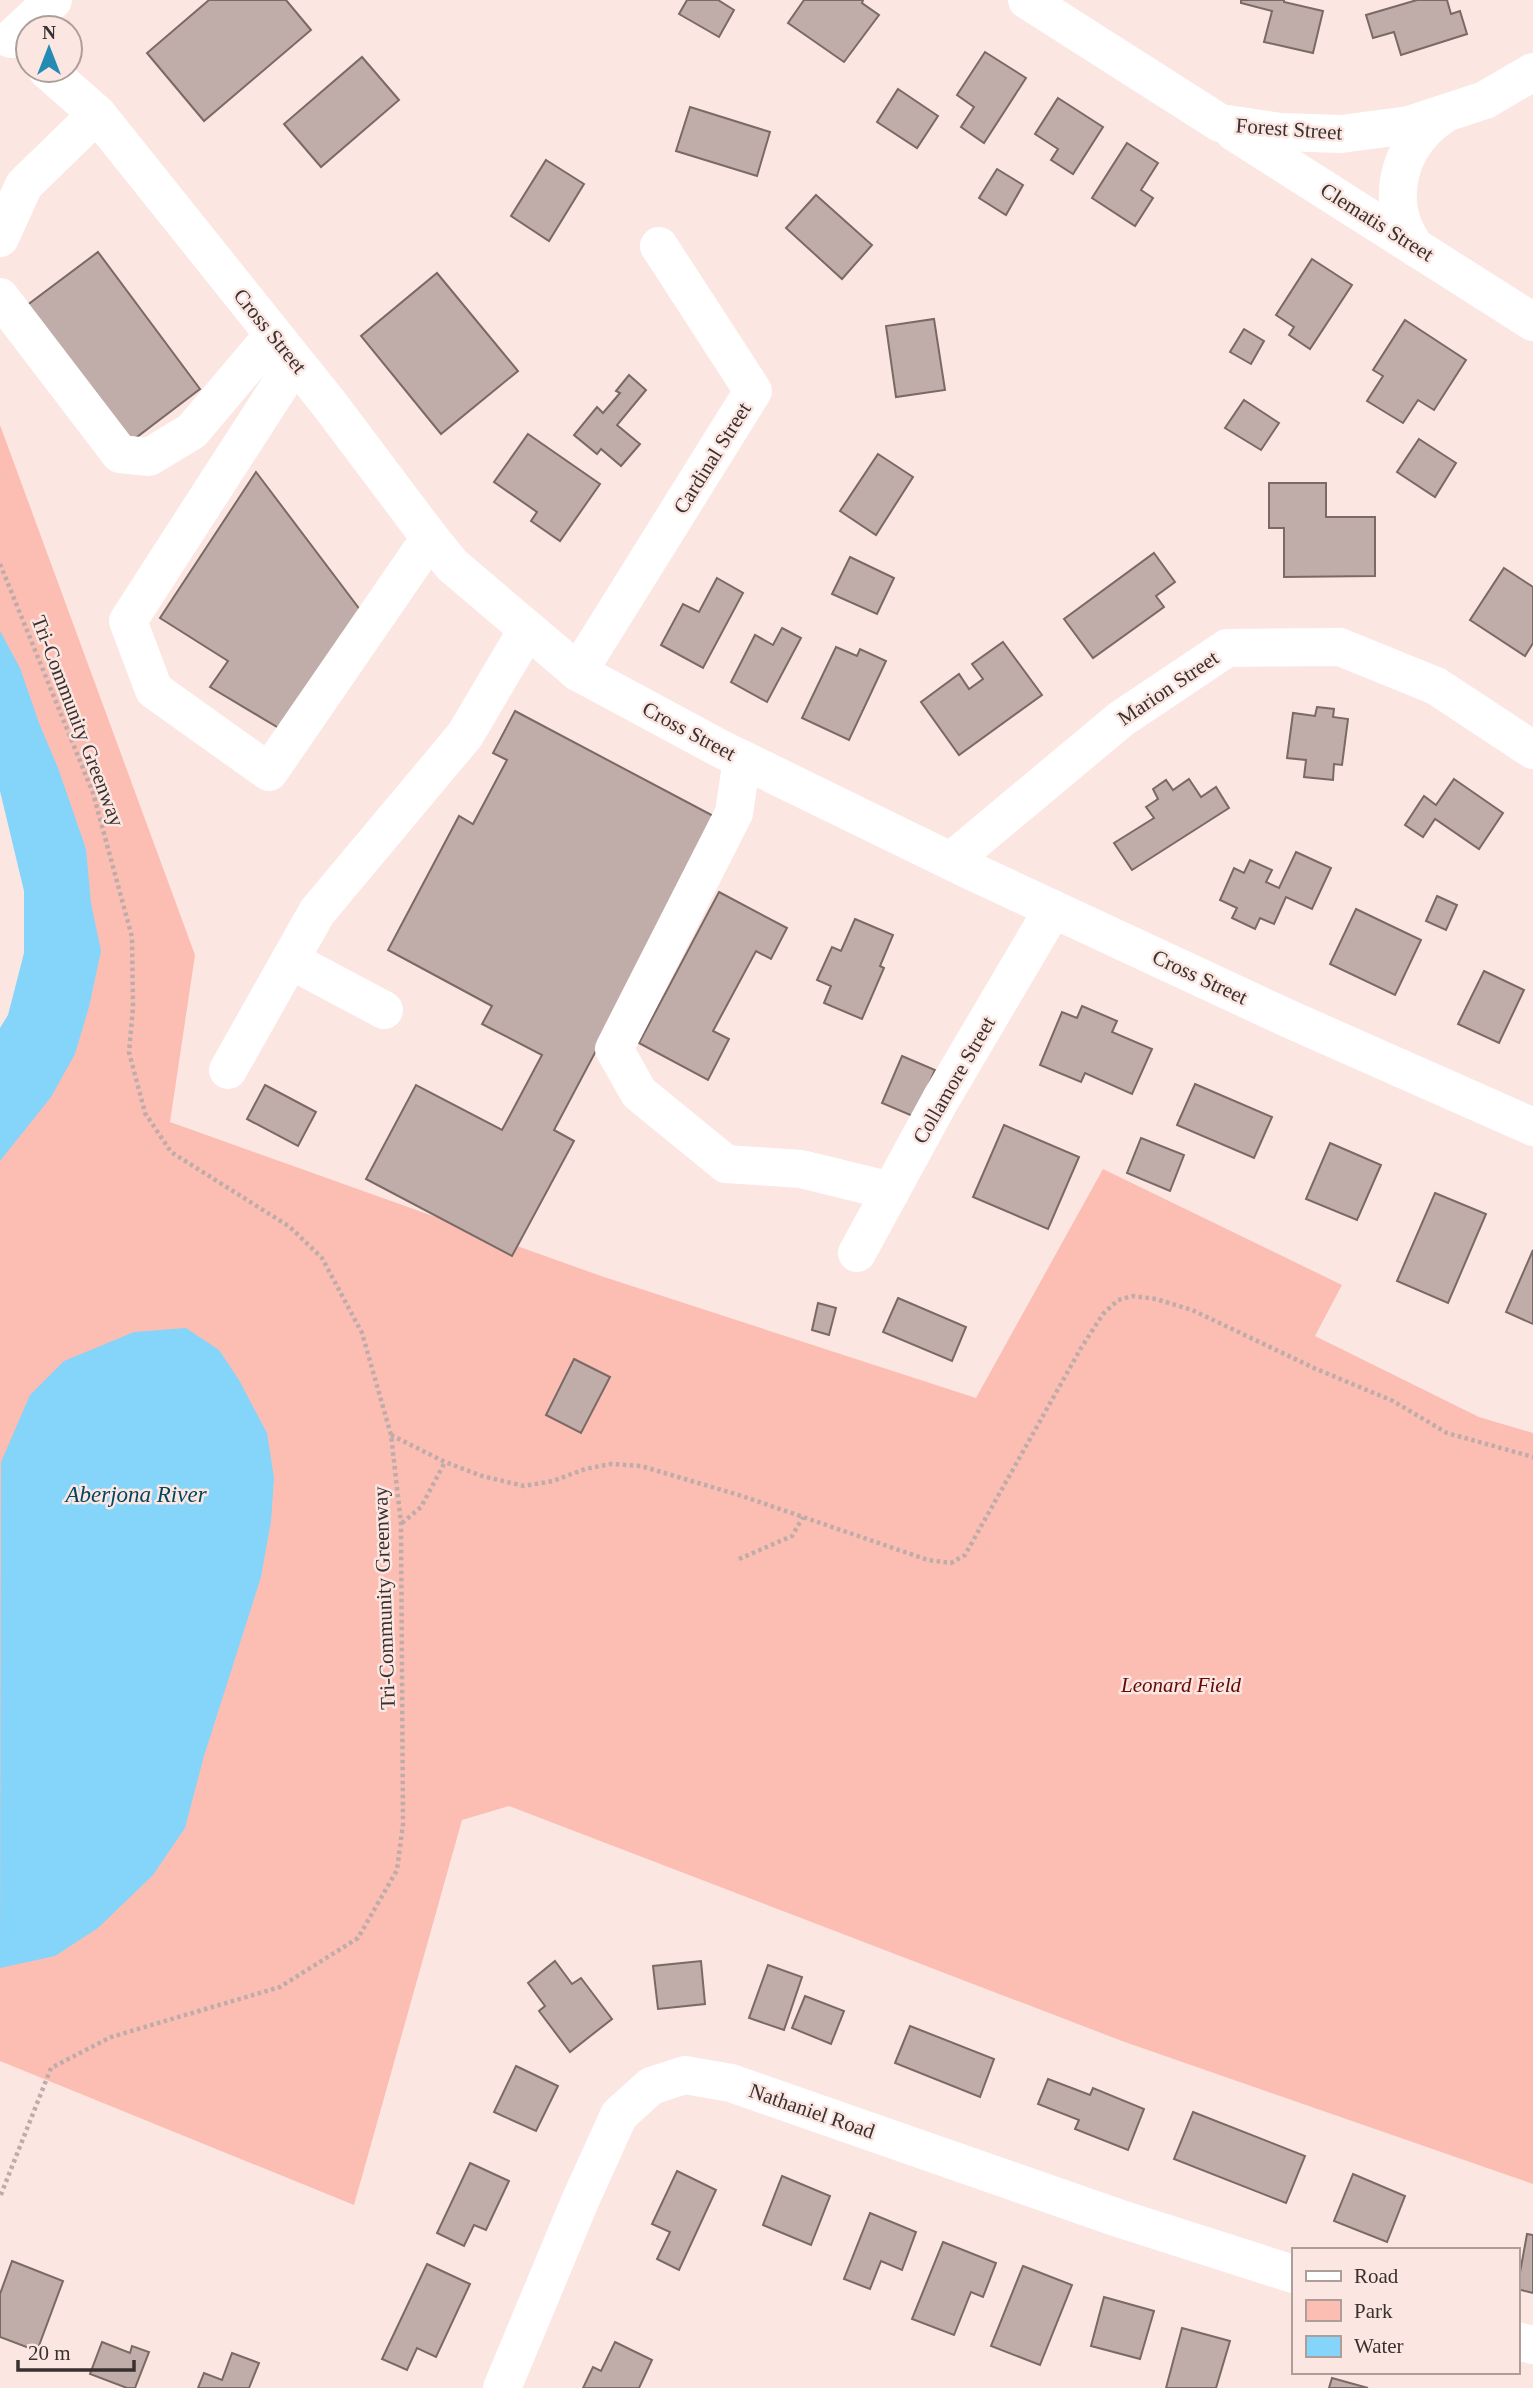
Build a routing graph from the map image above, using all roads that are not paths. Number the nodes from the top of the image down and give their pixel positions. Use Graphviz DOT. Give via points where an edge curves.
graph roads {
  1 [pos="53,0"];
  2 [pos="1027,0"];
  3 [pos="13,42"];
  4 [pos="1533,72"];
  5 [pos="63,84"];
  6 [pos="97,114"];
  7 [pos="1442,117"];
  8 [pos="1220,123"];
  9 [pos="0,238"];
  10 [pos="659,246"];
  11 [pos="1416,248"];
  12 [pos="0,297"];
  13 [pos="1533,322"];
  14 [pos="284,348"];
  15 [pos="429,538"];
  16 [pos="527,631"];
  17 [pos="578,672"];
  18 [pos="1533,750"];
  19 [pos="742,759"];
  20 [pos="951,861"];
  21 [pos="1054,909"];
  22 [pos="290,960"];
  23 [pos="384,1010"];
  24 [pos="228,1070"];
  25 [pos="1533,1127"];
  26 [pos="891,1191"];
  27 [pos="857,1252"];
  28 [pos="1292,2274"];
  29 [pos="502,2388"];
  1 -- 3 [label="street"];
  2 -- 8 [label="street, Forest Street"];
  4 -- 7 [label="street, Forest Street" via="1485,100"];
  5 -- 6 [label="street, Cross Street"];
  6 -- 9 [label="street" via="24,185"];
  6 -- 14 [label="street, Cross Street"];
  7 -- 8 [label="street, Forest Street" via="1341,134 1280,132"];
  7 -- 11 [label="street" via="1415,140 1398,181 1402,225"];
  8 -- 11 [label="street, Clematis Street"];
  10 -- 17 [label="street, Cardinal Street" via="753,391"];
  11 -- 13 [label="street, Clematis Street"];
  12 -- 14 [label="street" via="120,454 149,457 192,431"];
  14 -- 15 [label="street, Cross Street"];
  14 -- 15 [label="street" via="128,621 154,690 269,772"];
  15 -- 16 [label="street, Cross Street" via="452,565"];
  16 -- 17 [label="street, Cross Street"];
  16 -- 22 [label="street" via="465,735 317,912"];
  17 -- 19 [label="street, Cross Street"];
  18 -- 20 [label="street, Marion Street" via="1436,687 1340,647 1227,648 1121,719"];
  19 -- 20 [label="street, Cross Street"];
  19 -- 26 [label="street" via="734,813 614,1049 639,1093 726,1164 801,1169"];
  20 -- 21 [label="street, Cross Street"];
  21 -- 25 [label="street, Cross Street"];
  21 -- 26 [label="street, Collamore Street"];
  22 -- 23 [label="street"];
  22 -- 24 [label="street"];
  26 -- 27 [label="street, Collamore Street"];
  28 -- 29 [label="street, Nathaniel Road" via="731,2083 685,2075 650,2086 619,2115"];
}
